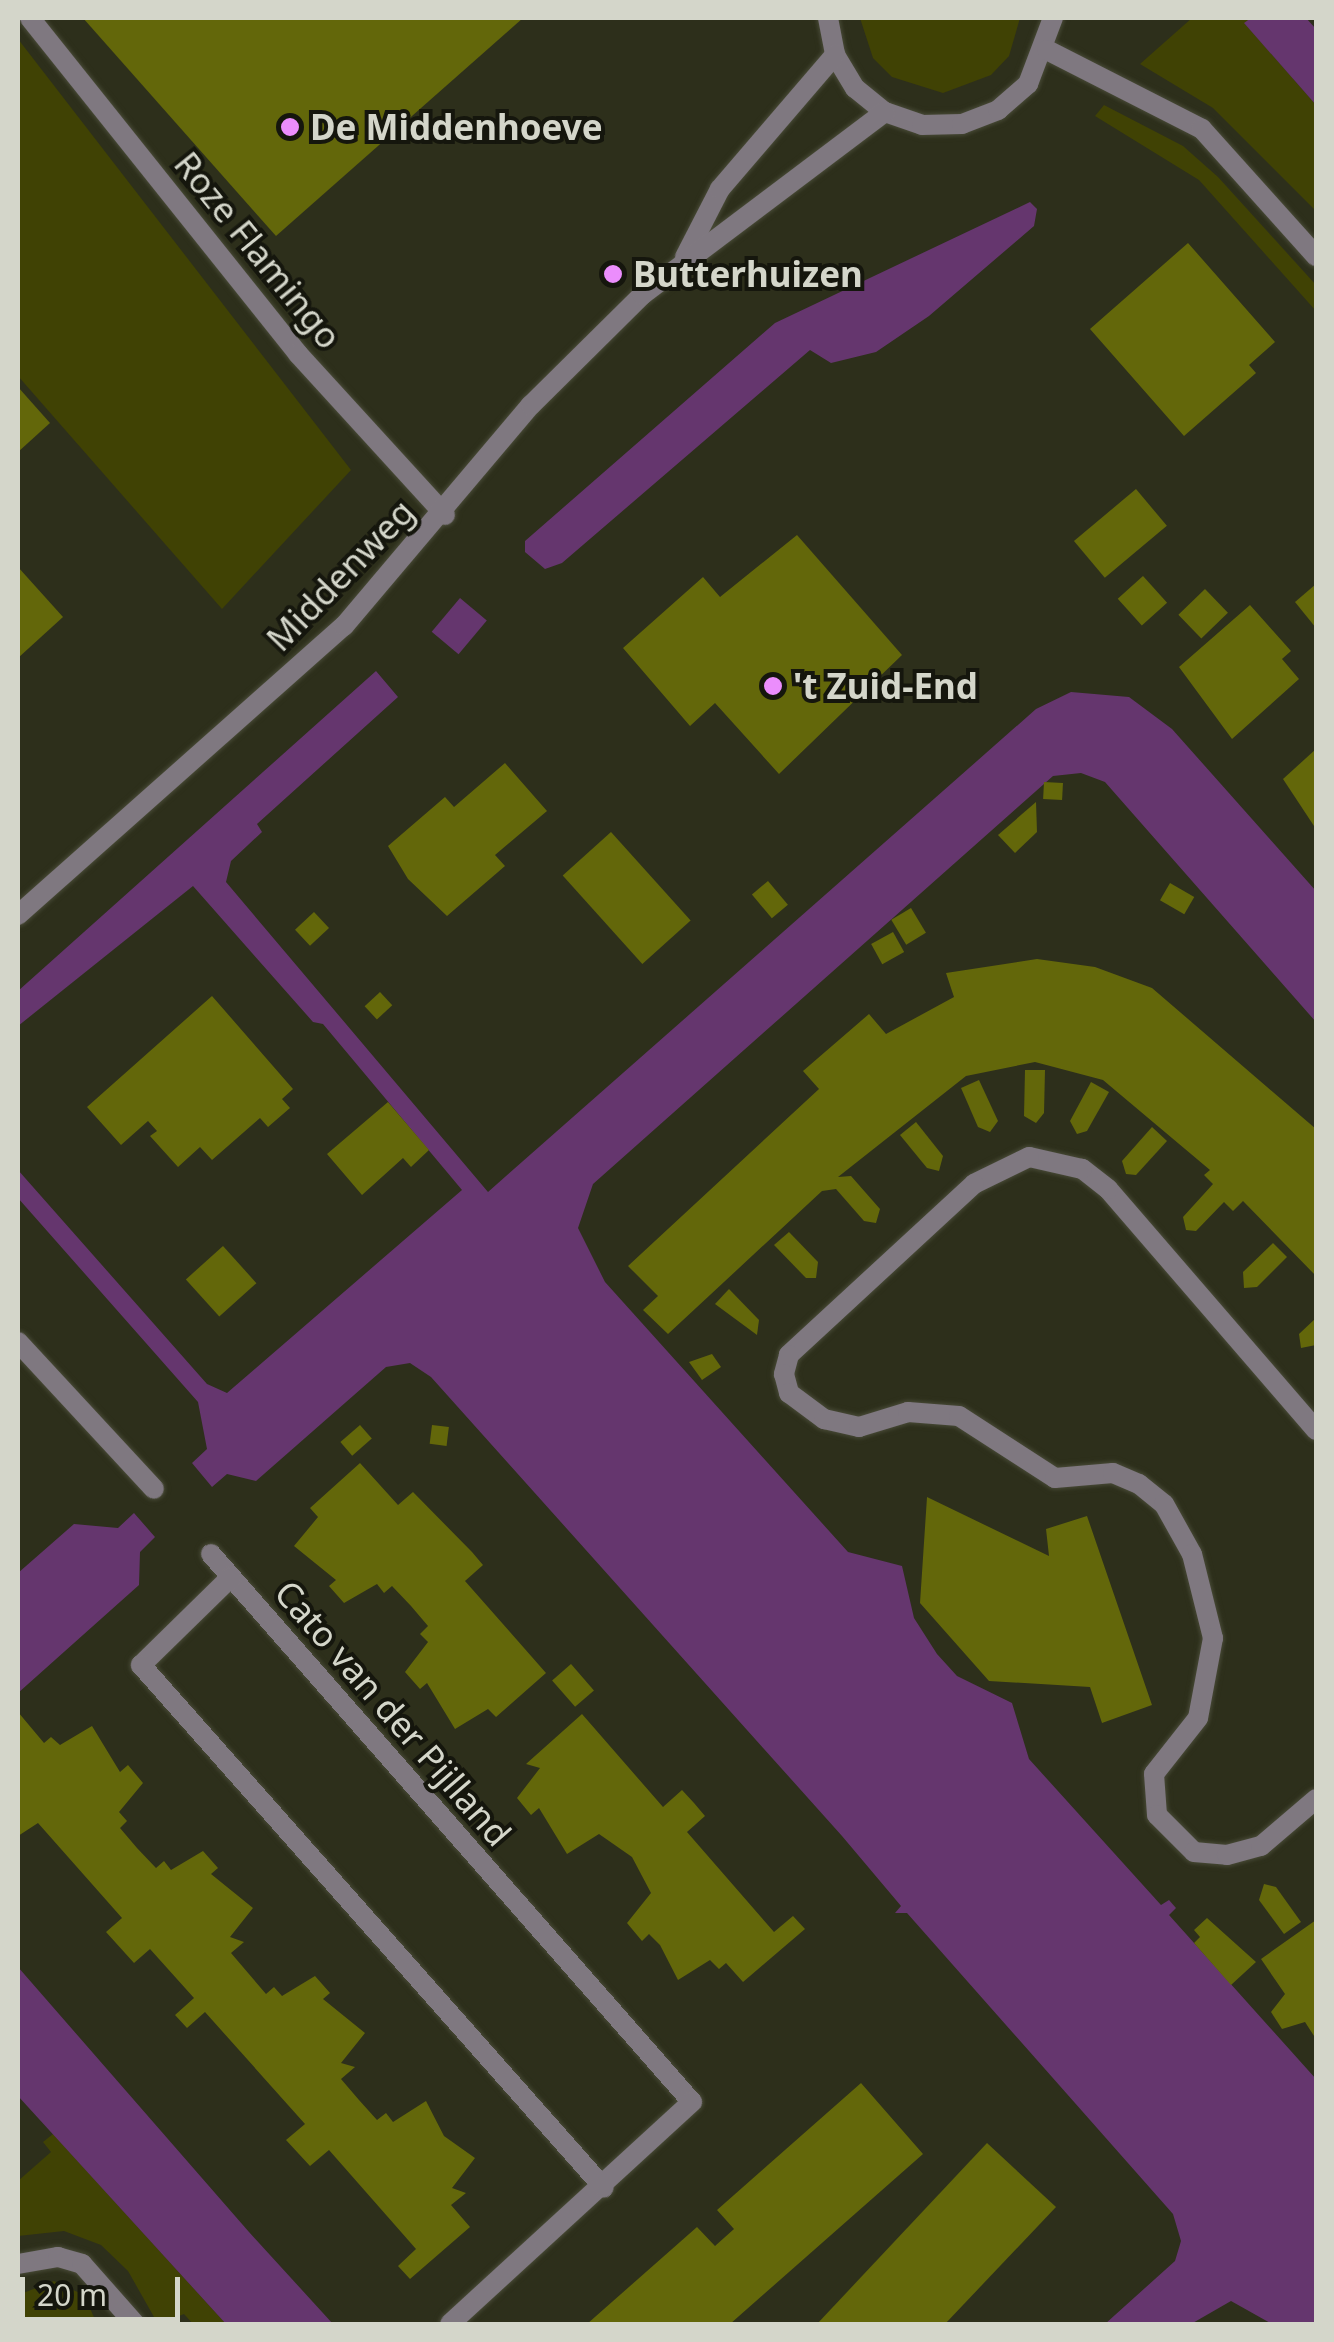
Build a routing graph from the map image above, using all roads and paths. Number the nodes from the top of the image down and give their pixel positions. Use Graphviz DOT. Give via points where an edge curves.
graph roads {
  1 [pos="30,18"];
  2 [pos="828,18"];
  3 [pos="1053,18"];
  4 [pos="1047,50"];
  5 [pos="835,55"];
  6 [pos="886,112"];
  7 [pos="1316,256"];
  8 [pos="685,257"];
  9 [pos="445,515"];
  10 [pos="18,915"];
  11 [pos="18,1342"];
  12 [pos="1316,1430"];
  13 [pos="154,1488"];
  14 [pos="211,1554"];
  15 [pos="231,1577"];
  16 [pos="1316,1799"];
  17 [pos="604,2188"];
  18 [pos="18,2264"];
  19 [pos="136,2324"];
  20 [pos="450,2324"];
  1 -- 9 [label="street, Roze Flamingo" via="298,354"];
  2 -- 5 [label="street"];
  3 -- 4 [label="street"];
  4 -- 6 [label="street" via="1028,84 980,117 922,125"];
  4 -- 7 [label="street" via="1202,129"];
  5 -- 6 [label="street" via="855,88"];
  5 -- 8 [label="street, Middenweg" via="720,189"];
  6 -- 8 [label="street, Middenweg" via="762,209"];
  8 -- 9 [label="street, Middenweg" via="530,405"];
  9 -- 10 [label="street, Middenweg" via="344,626"];
  11 -- 13 [label="street"];
  12 -- 16 [label="street" via="1108,1189 1082,1169 1029,1157 974,1184 789,1355 784,1374 789,1392 824,1419 859,1427 908,1412 960,1416 1054,1478 1114,1474 1152,1494 1192,1554 1213,1638 1198,1718 1154,1774 1157,1814 1194,1852 1228,1855 1262,1846"];
  14 -- 15 [label="street"];
  15 -- 17 [label="street, Cato van der Pijlland" via="692,2102"];
  15 -- 17 [label="street, Cato van der Pijlland" via="141,1665"];
  17 -- 20 [label="street, Cato van der Pijlland"];
  18 -- 19 [label="street" via="58,2257 82,2264"];
}
